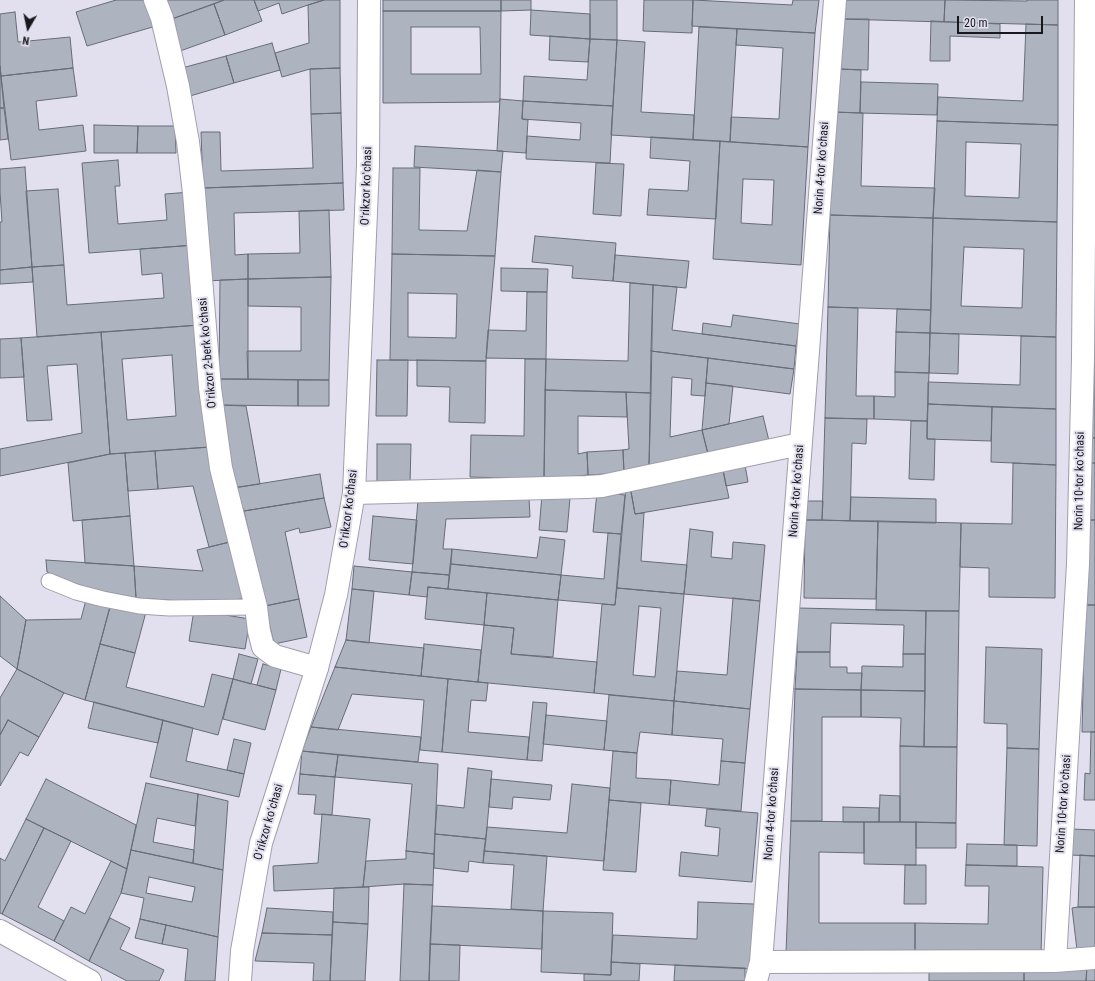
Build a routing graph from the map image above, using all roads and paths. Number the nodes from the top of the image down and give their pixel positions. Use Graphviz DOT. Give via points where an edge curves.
graph roads {
  1 [pos="155,0"];
  2 [pos="369,0"];
  3 [pos="834,0"];
  4 [pos="1086,0"];
  5 [pos="800,444"];
  6 [pos="354,493"];
  7 [pos="49,581"];
  8 [pos="256,607"];
  9 [pos="317,668"];
  10 [pos="0,931"];
  11 [pos="1095,958"];
  12 [pos="1054,961"];
  13 [pos="759,972"];
  14 [pos="90,981"];
  15 [pos="240,981"];
  1 -- 8 [label="street, Oʻrikzor 2-berk koʻchasi" via="162,18 178,86 188,142 210,388 221,468"];
  2 -- 6 [label="street, Oʻrikzor koʻchasi" via="368,165"];
  3 -- 5 [label="street, Norin 4-tor koʻchasi"];
  4 -- 12 [label="street, Norin 10-tor koʻchasi" via="1083,358 1078,564"];
  5 -- 6 [label="street" via="602,486"];
  5 -- 13 [label="street, Norin 4-tor koʻchasi"];
  6 -- 9 [label="street, Oʻrikzor koʻchasi" via="336,595"];
  7 -- 8 [label="lane" via="103,600 139,606"];
  8 -- 9 [label="street, Oʻrikzor 2-berk koʻchasi" via="263,646 274,656"];
  9 -- 15 [label="street, Oʻrikzor koʻchasi" via="261,843 242,951"];
  10 -- 14 [label="street"];
  11 -- 12 [label="street"];
  12 -- 13 [label="street"];
}
